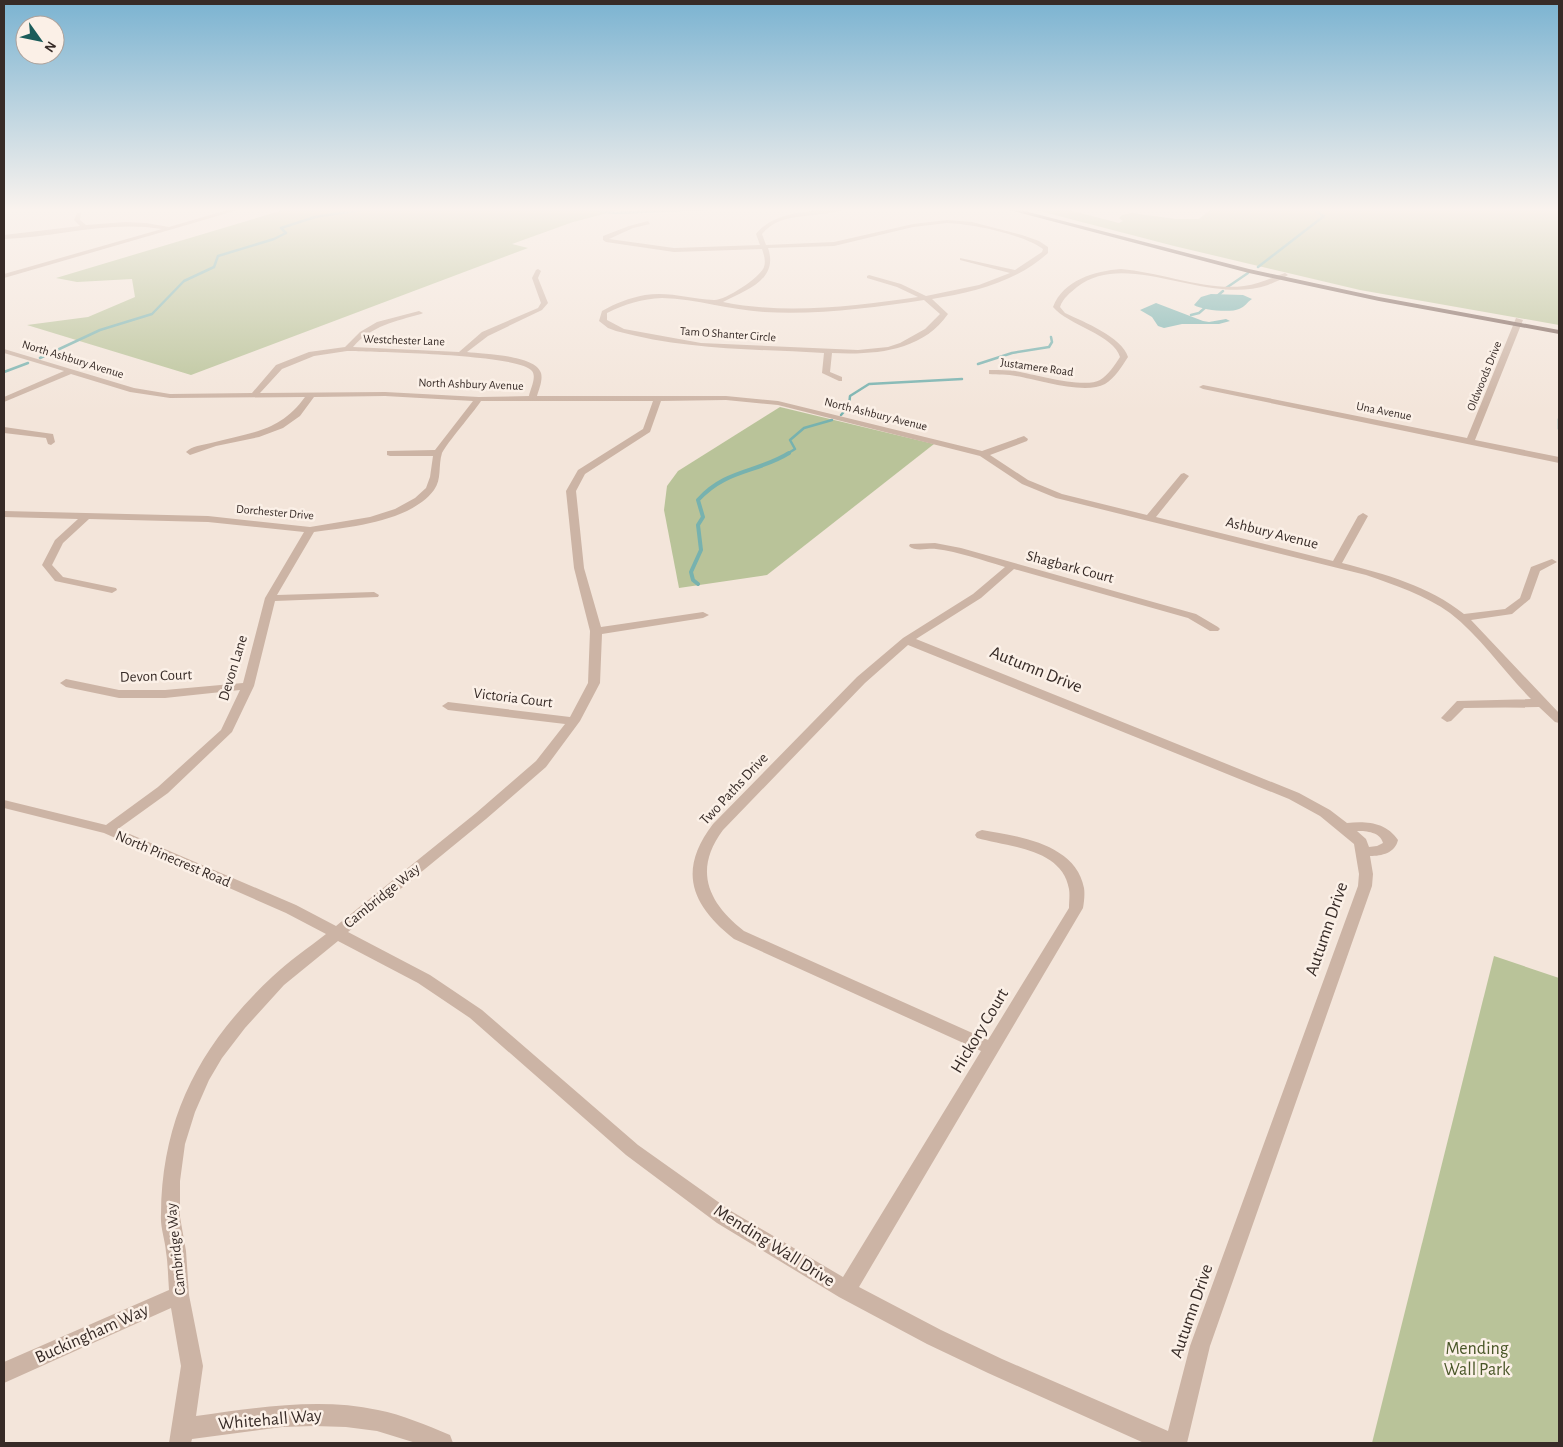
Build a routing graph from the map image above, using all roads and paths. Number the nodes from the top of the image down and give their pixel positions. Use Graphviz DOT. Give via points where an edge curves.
graph roads {
  1 [pos="536,276"];
  2 [pos="762,276"];
  3 [pos="1009,276"];
  4 [pos="1095,276"];
  5 [pos="1154,276"];
  6 [pos="1282,276"];
  7 [pos="870,277"];
  8 [pos="925,298"];
  9 [pos="718,302"];
  10 [pos="419,313"];
  11 [pos="1518,323"];
  12 [pos="1559,327"];
  13 [pos="1559,332"];
  14 [pos="347,349"];
  15 [pos="828,350"];
  16 [pos="4,351"];
  17 [pos="461,354"];
  18 [pos="69,372"];
  19 [pos="992,372"];
  20 [pos="839,379"];
  21 [pos="1203,387"];
  22 [pos="311,395"];
  23 [pos="254,396"];
  24 [pos="658,398"];
  25 [pos="479,399"];
  26 [pos="532,399"];
  27 [pos="4,400"];
  28 [pos="4,430"];
  29 [pos="1024,440"];
  30 [pos="1470,441"];
  31 [pos="51,442"];
  32 [pos="940,443"];
  33 [pos="190,452"];
  34 [pos="390,453"];
  35 [pos="438,453"];
  36 [pos="983,454"];
  37 [pos="1559,460"];
  38 [pos="1184,476"];
  39 [pos="4,514"];
  40 [pos="87,516"];
  41 [pos="1363,516"];
  42 [pos="1150,518"];
  43 [pos="310,530"];
  44 [pos="914,546"];
  45 [pos="1552,562"];
  46 [pos="1336,565"];
  47 [pos="1011,567"];
  48 [pos="112,590"];
  49 [pos="374,594"];
  50 [pos="270,598"];
  51 [pos="703,615"];
  52 [pos="1462,618"];
  53 [pos="1214,629"];
  54 [pos="596,631"];
  55 [pos="907,640"];
  56 [pos="66,683"];
  57 [pos="248,686"];
  58 [pos="1541,703"];
  59 [pos="448,706"];
  60 [pos="1447,718"];
  61 [pos="1559,719"];
  62 [pos="574,721"];
  63 [pos="4,804"];
  64 [pos="1344,828"];
  65 [pos="108,830"];
  66 [pos="982,835"];
  67 [pos="1362,852"];
  68 [pos="336,932"];
  69 [pos="424,979"];
  70 [pos="992,1049"];
  71 [pos="846,1290"];
  72 [pos="179,1295"];
  73 [pos="4,1373"];
  74 [pos="182,1436"];
  75 [pos="442,1443"];
  76 [pos="1169,1443"];
  77 [pos="1176,1443"];
  1 -- 17 [label="street" via="545,303 540,309 485,334"];
  2 -- 9 [label="street"];
  3 -- 8 [label="street"];
  4 -- 19 [label="street, Justamere Road" via="1058,299 1056,307 1116,345 1124,357 1117,368 1102,382 1085,385"];
  5 -- 6 [label="street, Justamere Road" via="1232,289 1258,286"];
  6 -- 11 [label="main road" via="1379,300"];
  7 -- 8 [label="street"];
  8 -- 9 [label="street" via="804,311 760,309"];
  8 -- 15 [label="street, Tam O Shanter Circle" via="940,306 944,314 941,321 905,344 866,351"];
  9 -- 15 [label="street, Tam O Shanter Circle" via="674,294 652,296 628,301 604,312 602,321 609,327 695,346"];
  10 -- 14 [label="street" via="397,317 370,328 356,337"];
  11 -- 12 [label="main road"];
  11 -- 13 [label="main road"];
  11 -- 30 [label="street, Oldwoods Drive"];
  14 -- 17 [label="street, Westchester Lane"];
  14 -- 23 [label="street, Westchester Lane" via="312,354 280,367"];
  15 -- 20 [label="street" via="826,373"];
  16 -- 18 [label="street, North Ashbury Avenue"];
  17 -- 26 [label="street, Westchester Lane" via="530,365 538,376"];
  18 -- 23 [label="street, North Ashbury Avenue" via="151,394"];
  18 -- 27 [label="street"];
  21 -- 30 [label="street, Una Avenue"];
  22 -- 23 [label="street, North Ashbury Avenue"];
  22 -- 25 [label="street, North Ashbury Avenue" via="401,394"];
  22 -- 33 [label="street" via="292,419 275,428"];
  24 -- 26 [label="street, North Ashbury Avenue"];
  24 -- 32 [label="street, North Ashbury Avenue" via="768,402"];
  24 -- 54 [label="street, Cambridge Way" via="647,430 581,472 572,491 579,568"];
  25 -- 26 [label="street, North Ashbury Avenue"];
  25 -- 35 [label="street, Dorchester Drive"];
  28 -- 31 [label="street" via="50,436"];
  29 -- 36 [label="street"];
  30 -- 37 [label="street, Una Avenue"];
  32 -- 36 [label="street, Ashbury Avenue"];
  34 -- 35 [label="street"];
  35 -- 43 [label="street, Dorchester Drive" via="430,489 418,500 372,520"];
  36 -- 42 [label="street, Ashbury Avenue" via="1036,488"];
  38 -- 42 [label="street"];
  39 -- 40 [label="street, Dorchester Drive"];
  40 -- 43 [label="street, Dorchester Drive" via="208,519"];
  40 -- 48 [label="street" via="59,542 47,565 58,579"];
  41 -- 46 [label="street"];
  42 -- 46 [label="street, Ashbury Avenue"];
  43 -- 50 [label="street, Devon Lane"];
  44 -- 47 [label="street, Shagbark Court" via="947,548"];
  45 -- 52 [label="street" via="1536,569 1525,599 1508,612"];
  46 -- 52 [label="street, Ashbury Avenue" via="1410,587"];
  47 -- 53 [label="street, Shagbark Court" via="1192,616"];
  47 -- 55 [label="street, Two Paths Drive" via="976,596"];
  49 -- 50 [label="street"];
  50 -- 57 [label="street, Devon Lane"];
  51 -- 54 [label="street"];
  52 -- 58 [label="street, Ashbury Avenue"];
  54 -- 62 [label="street, Cambridge Way" via="594,683"];
  55 -- 64 [label="street, Autumn Drive" via="1294,796"];
  55 -- 70 [label="street, Two Paths Drive" via="861,680 718,827 701,855 702,889 717,916 739,935"];
  56 -- 57 [label="street, Devon Court" via="120,694 166,694"];
  57 -- 65 [label="street, Devon Lane" via="226,732 163,790"];
  58 -- 60 [label="street" via="1461,704"];
  58 -- 61 [label="street, Ashbury Avenue"];
  59 -- 62 [label="street, Victoria Court"];
  62 -- 68 [label="street, Cambridge Way" via="541,764"];
  63 -- 65 [label="street, North Pinecrest Road"];
  64 -- 67 [label="street, Autumn Drive" via="1361,842"];
  64 -- 67 [label="street" via="1376,828 1391,840 1390,845 1380,851"];
  65 -- 68 [label="street, North Pinecrest Road"];
  66 -- 70 [label="street, Hickory Court" via="1022,842 1046,851 1065,865 1078,892 1076,908"];
  67 -- 77 [label="street, Autumn Drive" via="1366,874 1364,886 1200,1346"];
  68 -- 69 [label="street, North Pinecrest Road"];
  68 -- 72 [label="street, Cambridge Way" via="258,1001 216,1053 186,1112 176,1144 171,1181 170,1217"];
  69 -- 71 [label="street, Mending Wall Drive" via="476,1014 657,1168 724,1217"];
  70 -- 71 [label="street, Hickory Court"];
  71 -- 76 [label="street, Mending Wall Drive" via="995,1366"];
  72 -- 73 [label="street, Buckingham Way"];
  72 -- 74 [label="street, Cambridge Way" via="192,1366"];
  74 -- 75 [label="street, Whitehall Way" via="292,1415 327,1415 392,1424"];
}
